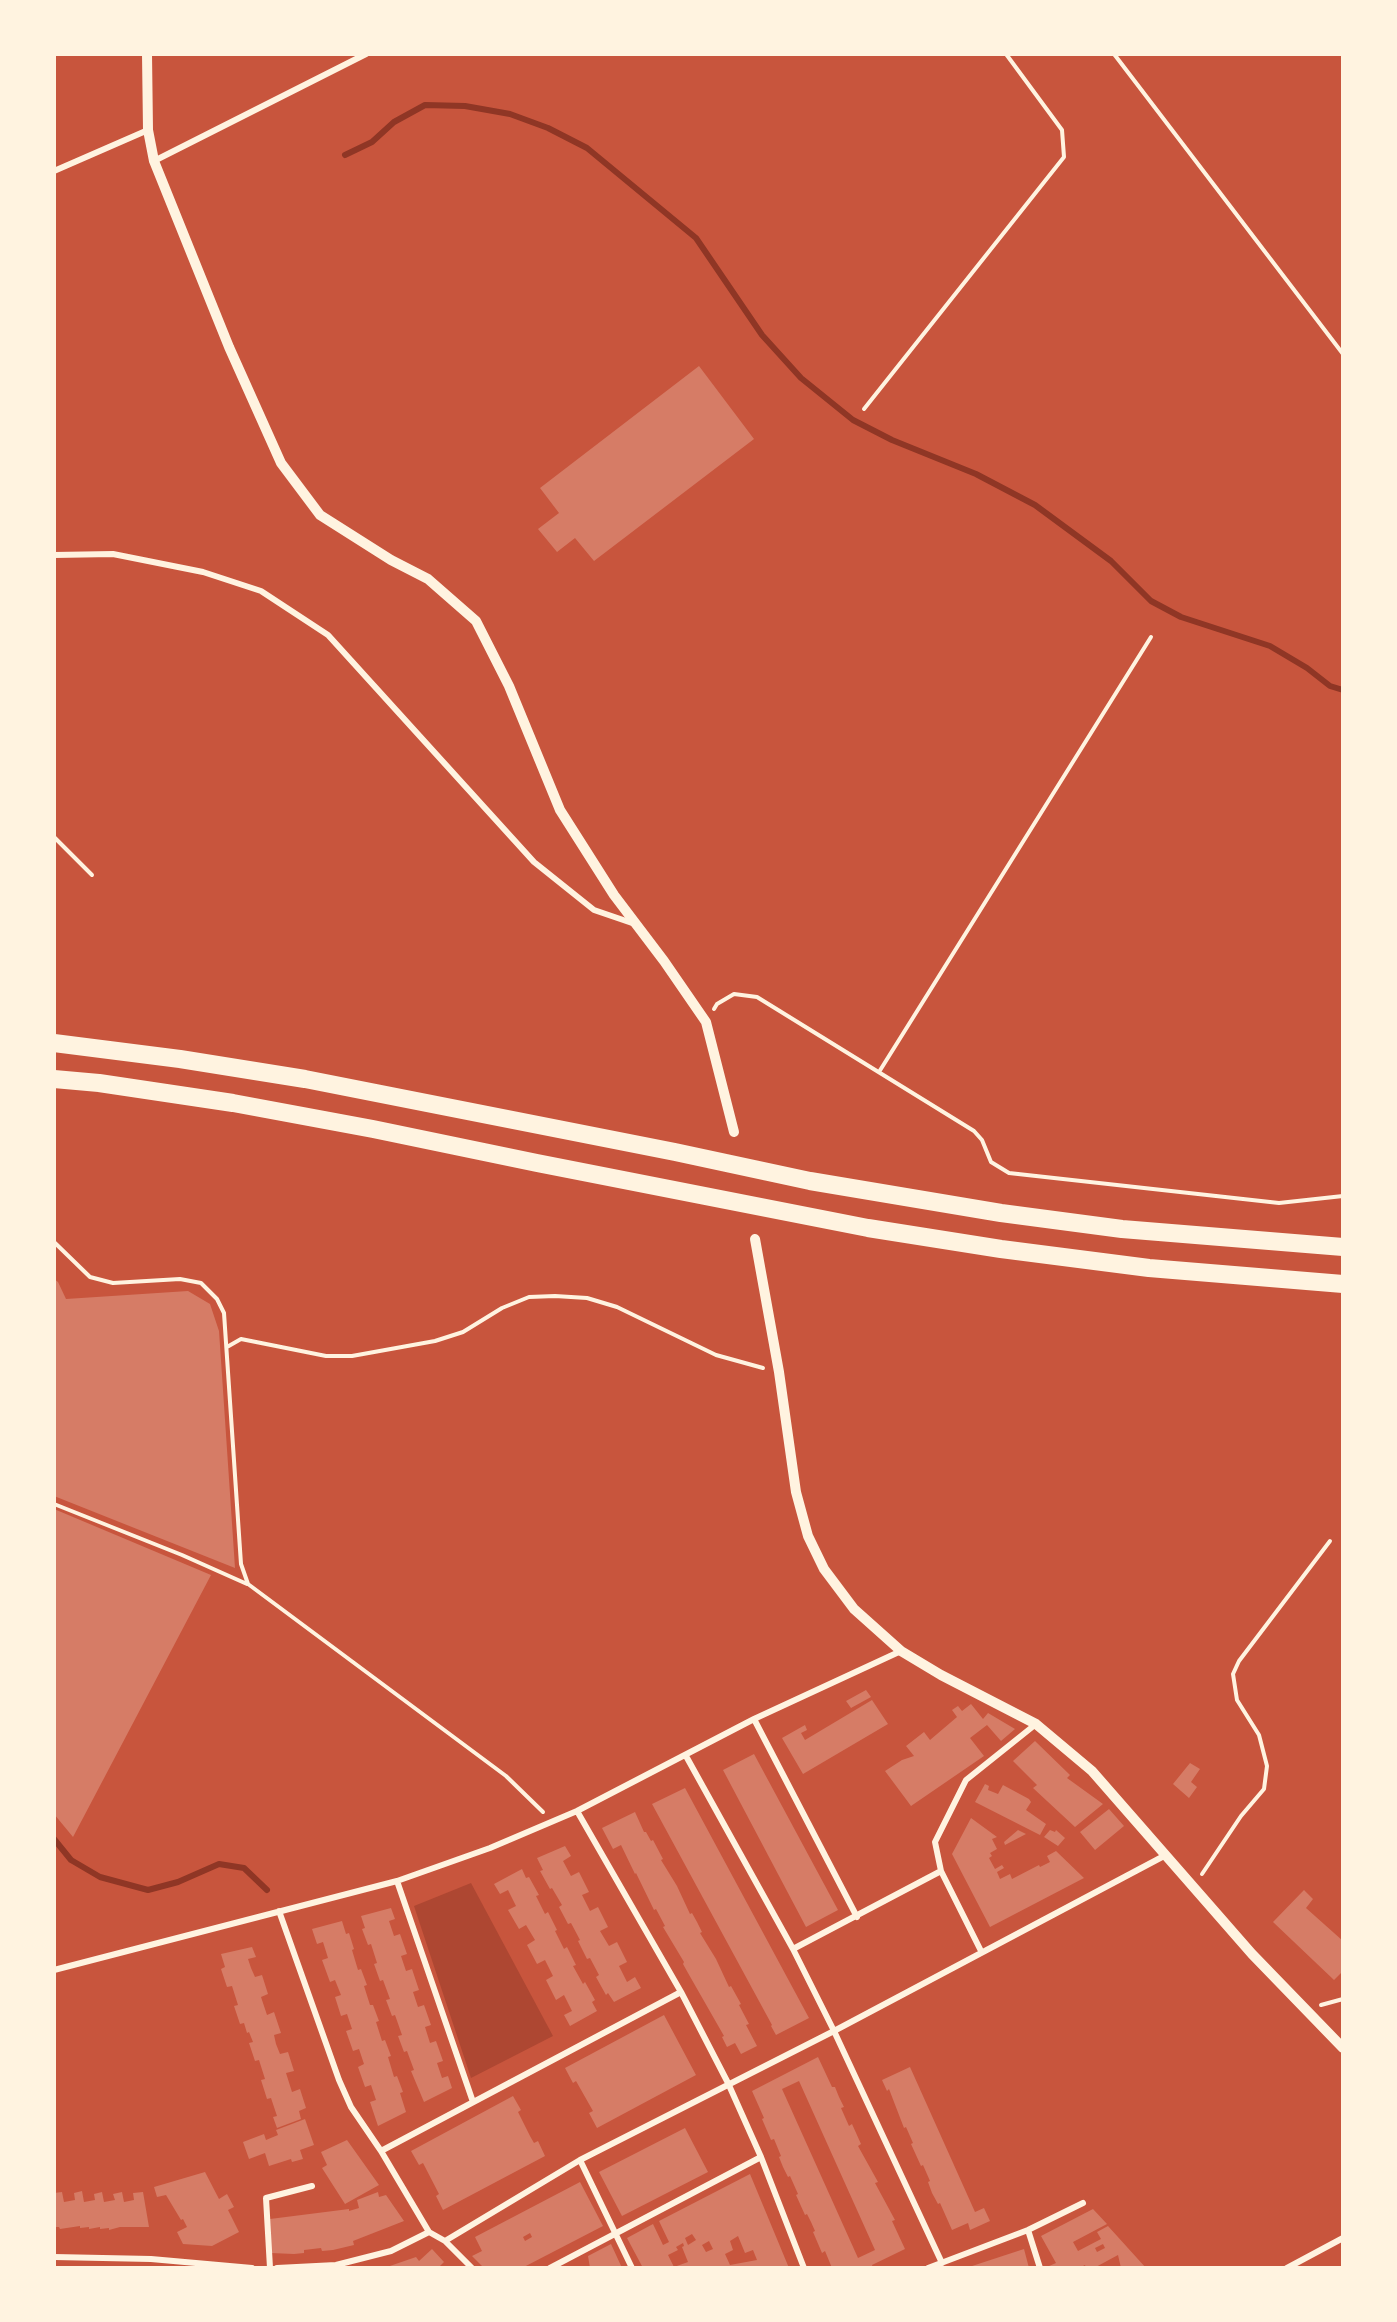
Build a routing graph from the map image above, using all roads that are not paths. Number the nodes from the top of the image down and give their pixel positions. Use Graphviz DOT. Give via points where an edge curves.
graph roads {
  1 [pos="147,54"];
  2 [pos="366,54"];
  3 [pos="148,130"];
  4 [pos="154,161"];
  5 [pos="54,171"];
  6 [pos="54,555"];
  7 [pos="636,925"];
  8 [pos="54,1043"];
  9 [pos="54,1079"];
  10 [pos="734,1132"];
  11 [pos="755,1239"];
  12 [pos="1343,1247"];
  13 [pos="1343,1284"];
  14 [pos="901,1651"];
  15 [pos="754,1719"];
  16 [pos="1036,1724"];
  17 [pos="686,1756"];
  18 [pos="577,1811"];
  19 [pos="1164,1856"];
  20 [pos="941,1871"];
  21 [pos="397,1881"];
  22 [pos="279,1911"];
  23 [pos="857,1917"];
  24 [pos="794,1949"];
  25 [pos="981,1951"];
  26 [pos="54,1970"];
  27 [pos="681,1992"];
  28 [pos="834,2031"];
  29 [pos="1343,2048"];
  30 [pos="728,2084"];
  31 [pos="473,2102"];
  32 [pos="381,2151"];
  33 [pos="761,2157"];
  34 [pos="579,2160"];
  35 [pos="312,2187"];
  36 [pos="1083,2203"];
  37 [pos="1028,2230"];
  38 [pos="429,2232"];
  39 [pos="615,2232"];
  40 [pos="1343,2238"];
  41 [pos="445,2241"];
  42 [pos="54,2257"];
  43 [pos="942,2263"];
  44 [pos="241,2268"];
  45 [pos="252,2268"];
  46 [pos="270,2268"];
  47 [pos="277,2268"];
  48 [pos="472,2268"];
  49 [pos="550,2268"];
  50 [pos="632,2268"];
  51 [pos="804,2268"];
  52 [pos="928,2268"];
  53 [pos="1040,2268"];
  54 [pos="1287,2268"];
  1 -- 3 [label="street"];
  2 -- 4 [label="street"];
  3 -- 4 [label="street"];
  3 -- 5 [label="street"];
  4 -- 7 [label="street" via="281,463 321,515 390,560 428,579 476,621 509,686 560,810"];
  6 -- 7 [label="street" via="113,554 203,572 261,591 328,635 534,862 594,910"];
  7 -- 10 [label="street" via="706,1022"];
  8 -- 12 [label="highway" via="305,1079 810,1181 1001,1213 1122,1229"];
  9 -- 13 [label="highway" via="244,1105 879,1230 1149,1269"];
  11 -- 14 [label="street" via="796,1492 808,1536 824,1569 854,1609"];
  14 -- 15 [label="street"];
  14 -- 16 [label="street"];
  15 -- 17 [label="street"];
  15 -- 23 [label="street"];
  16 -- 19 [label="street" via="1092,1771"];
  16 -- 20 [label="street" via="966,1780 935,1842"];
  17 -- 18 [label="street"];
  17 -- 24 [label="street"];
  18 -- 21 [label="street"];
  18 -- 27 [label="street"];
  19 -- 25 [label="street"];
  19 -- 29 [label="street"];
  20 -- 23 [label="street"];
  20 -- 25 [label="street"];
  21 -- 22 [label="street"];
  21 -- 31 [label="street"];
  22 -- 26 [label="street"];
  22 -- 32 [label="street" via="339,2080 351,2108"];
  23 -- 24 [label="street"];
  24 -- 28 [label="street"];
  25 -- 28 [label="street"];
  27 -- 30 [label="street"];
  27 -- 31 [label="street"];
  28 -- 30 [label="street"];
  28 -- 43 [label="street"];
  30 -- 33 [label="street"];
  30 -- 34 [label="street"];
  31 -- 32 [label="street"];
  32 -- 38 [label="street"];
  33 -- 39 [label="street"];
  33 -- 51 [label="street"];
  34 -- 39 [label="street"];
  34 -- 41 [label="street"];
  35 -- 46 [label="street" via="266,2198"];
  36 -- 37 [label="street"];
  37 -- 43 [label="street"];
  37 -- 53 [label="street"];
  38 -- 41 [label="street"];
  38 -- 47 [label="street" via="391,2251 336,2265"];
  39 -- 49 [label="street"];
  39 -- 50 [label="street"];
  40 -- 54 [label="street"];
  41 -- 48 [label="street"];
  42 -- 44 [label="street" via="151,2259"];
  43 -- 52 [label="street"];
  44 -- 45 [label="street"];
}
